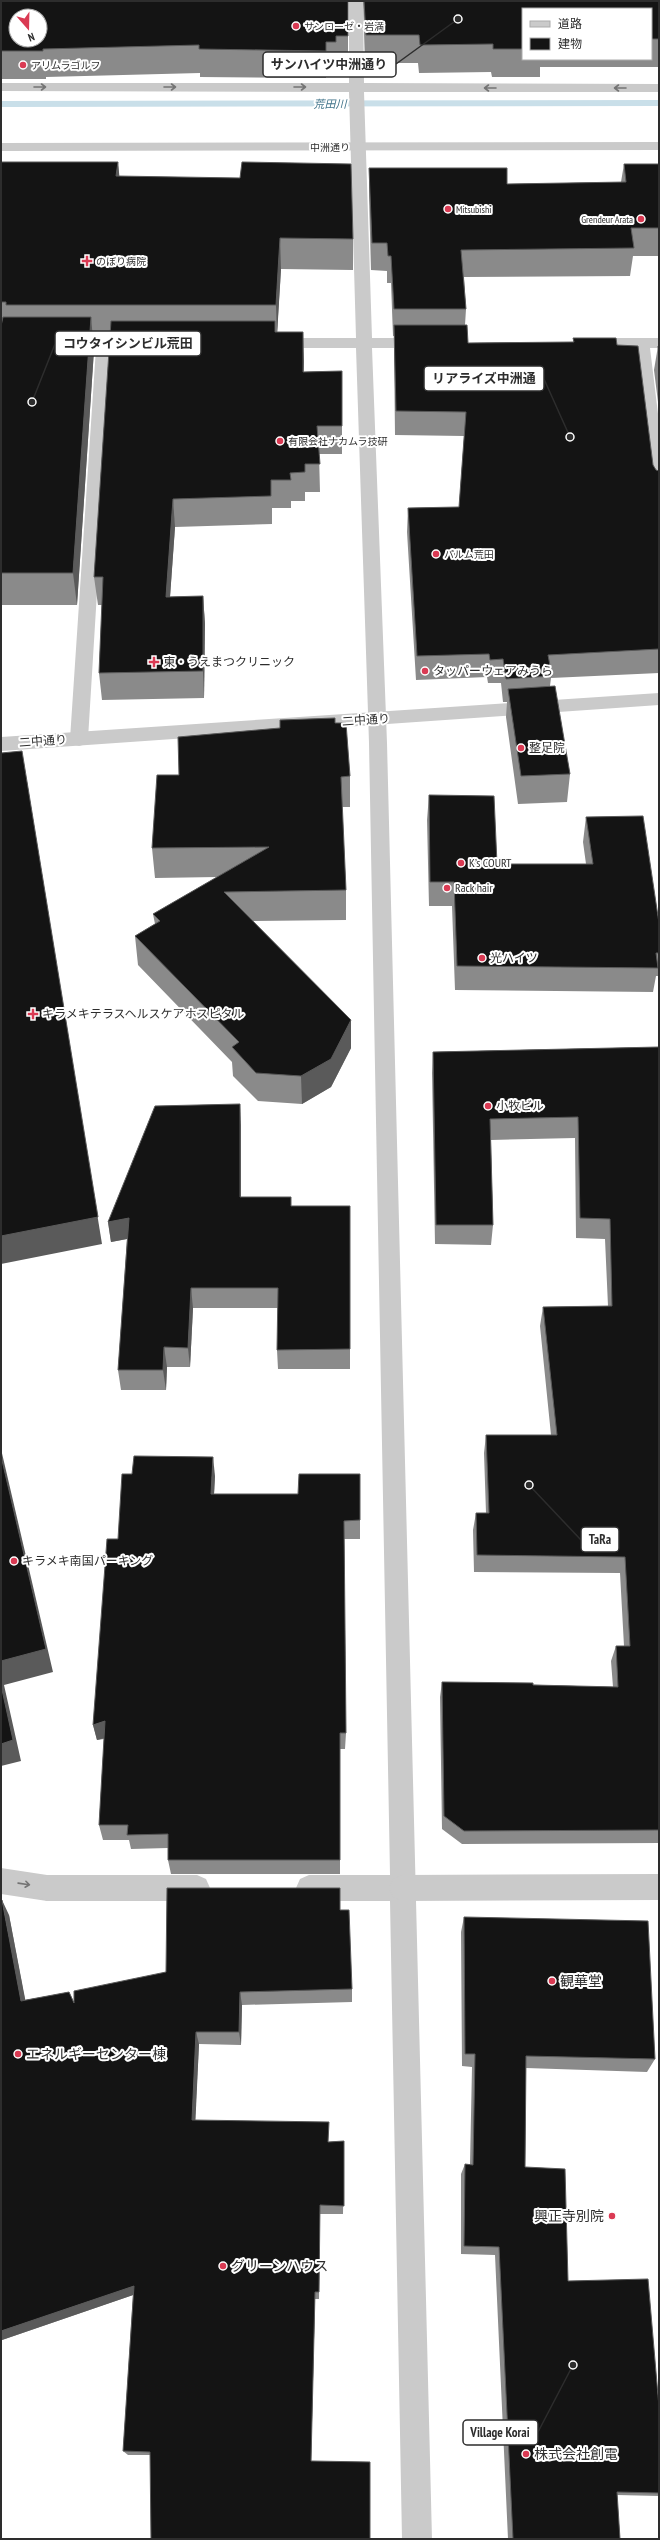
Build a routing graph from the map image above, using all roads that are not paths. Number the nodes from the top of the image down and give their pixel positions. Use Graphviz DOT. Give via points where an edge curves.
graph roads {
  1 [pos="356,1"];
  2 [pos="1,86"];
  3 [pos="357,88"];
  4 [pos="659,88"];
  5 [pos="659,146"];
  6 [pos="1,147"];
  7 [pos="357,147"];
  8 [pos="49,343"];
  9 [pos="104,343"];
  10 [pos="152,343"];
  11 [pos="262,343"];
  12 [pos="364,343"];
  13 [pos="442,343"];
  14 [pos="569,343"];
  15 [pos="641,343"];
  16 [pos="659,343"];
  17 [pos="659,489"];
  18 [pos="659,699"];
  19 [pos="376,719"];
  20 [pos="79,739"];
  21 [pos="1,744"];
  22 [pos="1,1881"];
  23 [pos="659,1887"];
  24 [pos="221,1888"];
  25 [pos="284,1888"];
  26 [pos="402,1888"];
  27 [pos="417,2539"];
  1 -- 3 [label="street"];
  2 -- 3 [label="street, one-way"];
  4 -- 3 [label="street, one-way"];
  3 -- 7 [label="street"];
  5 -- 7 [label="street, 中洲通り"];
  6 -- 7 [label="street, 中洲通り"];
  7 -- 12 [label="street"];
  8 -- 9 [label="street"];
  9 -- 10 [label="street"];
  9 -- 20 [label="street"];
  11 -- 12 [label="street"];
  12 -- 13 [label="street"];
  12 -- 19 [label="street"];
  14 -- 15 [label="street"];
  15 -- 16 [label="street"];
  15 -- 17 [label="street"];
  18 -- 19 [label="street, 二中通り"];
  19 -- 20 [label="street, 二中通り"];
  19 -- 26 [label="street"];
  20 -- 21 [label="street, 二中通り"];
  22 -- 24 [label="street, one-way" via="47,1888"];
  23 -- 26 [label="street"];
  25 -- 26 [label="street"];
  26 -- 27 [label="street"];
}
